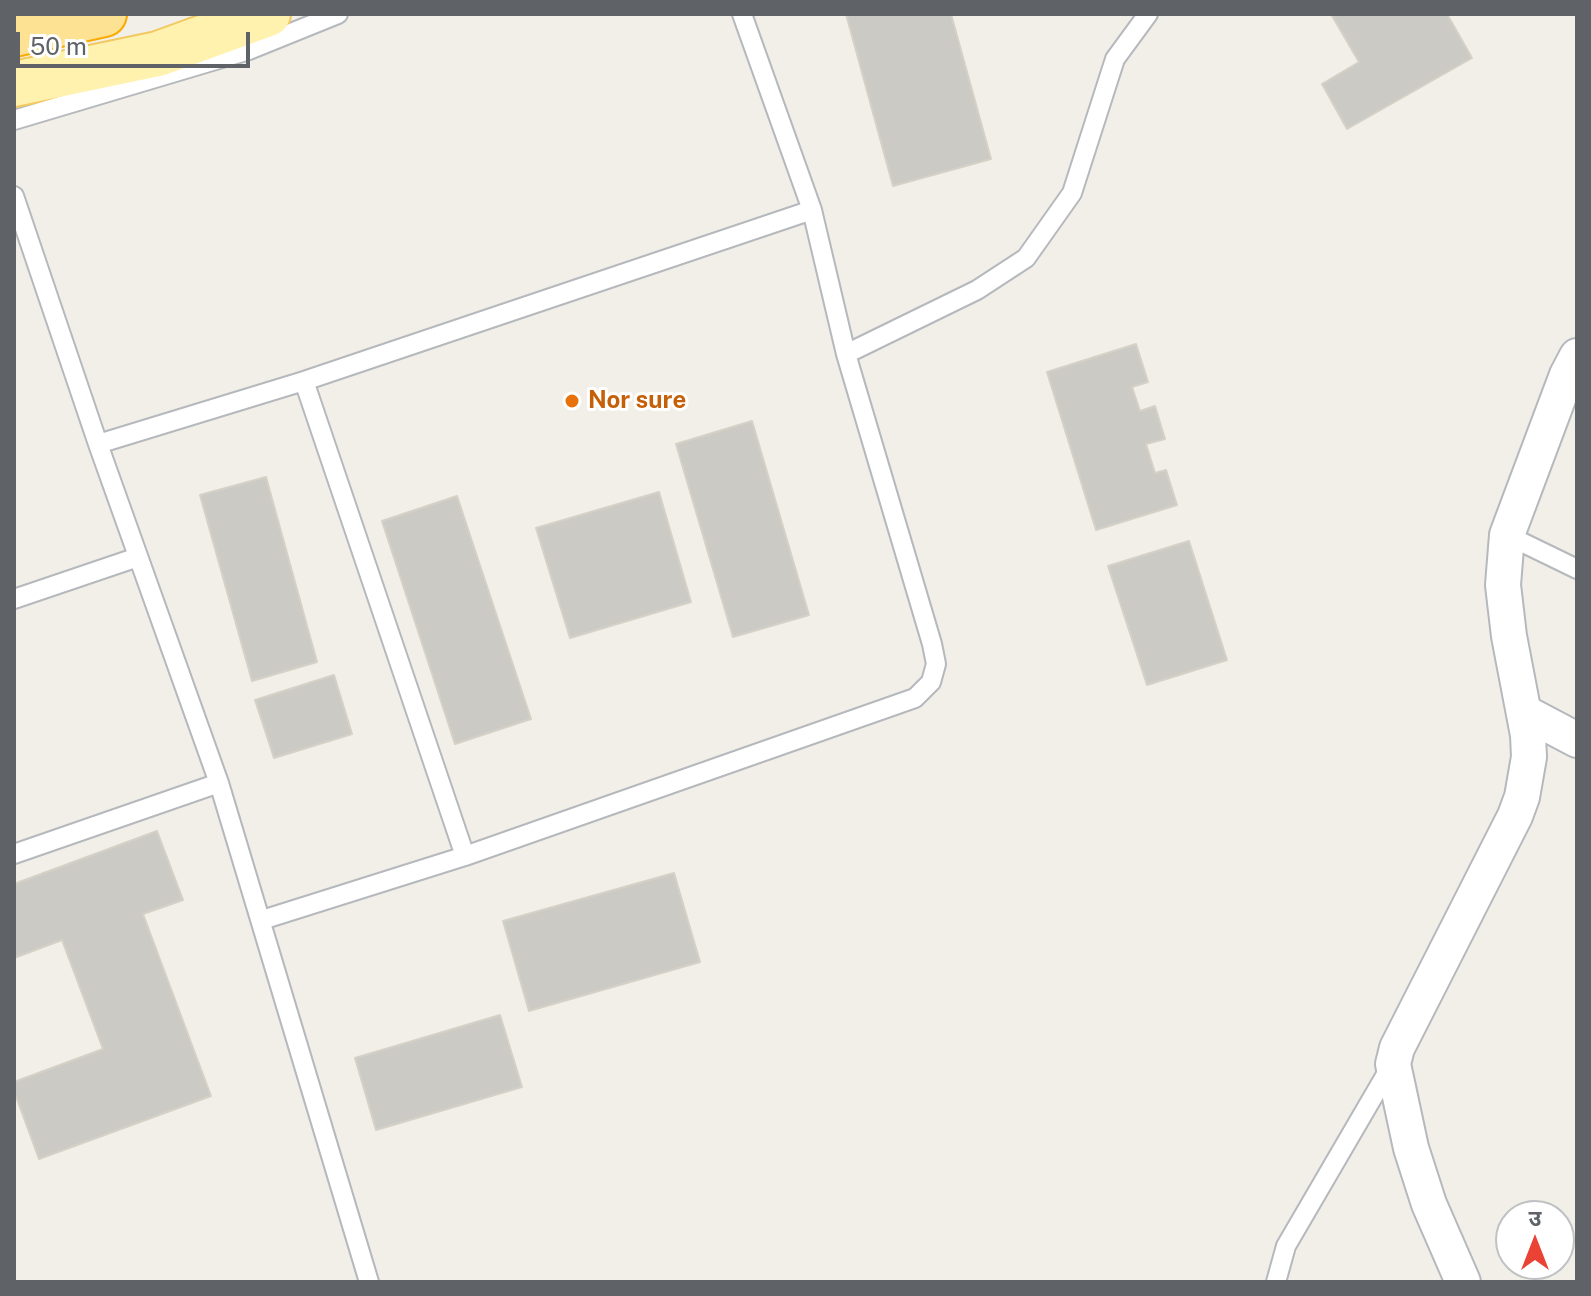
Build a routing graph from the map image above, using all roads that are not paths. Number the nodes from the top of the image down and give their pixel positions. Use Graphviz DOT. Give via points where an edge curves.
graph roads {
  1 [pos="104,14"];
  2 [pos="268,14"];
  3 [pos="338,14"];
  4 [pos="742,14"];
  5 [pos="1148,14"];
  6 [pos="20,33"];
  7 [pos="14,84"];
  8 [pos="14,120"];
  9 [pos="14,196"];
  10 [pos="812,210"];
  11 [pos="846,354"];
  12 [pos="1577,356"];
  13 [pos="304,381"];
  14 [pos="98,444"];
  15 [pos="1507,535"];
  16 [pos="138,557"];
  17 [pos="1577,569"];
  18 [pos="14,599"];
  19 [pos="1524,712"];
  20 [pos="1577,740"];
  21 [pos="219,783"];
  22 [pos="14,854"];
  23 [pos="465,856"];
  24 [pos="262,920"];
  25 [pos="1393,1064"];
  26 [pos="369,1282"];
  27 [pos="1276,1282"];
  28 [pos="1463,1282"];
  1 -- 6 [label="highway"];
  2 -- 7 [label="main road" via="158,54"];
  3 -- 8 [label="lane" via="249,50"];
  4 -- 10 [label="lane"];
  5 -- 11 [label="lane" via="1115,59 1072,193 1026,258 977,290"];
  9 -- 14 [label="lane"];
  10 -- 11 [label="lane"];
  10 -- 13 [label="lane"];
  11 -- 23 [label="lane" via="932,644 936,664 931,682 915,698"];
  12 -- 15 [label="street"];
  13 -- 14 [label="lane"];
  13 -- 23 [label="lane"];
  14 -- 16 [label="lane"];
  15 -- 17 [label="lane"];
  15 -- 19 [label="street" via="1503,585"];
  16 -- 18 [label="lane"];
  16 -- 21 [label="lane"];
  19 -- 20 [label="street"];
  19 -- 25 [label="street" via="1529,757 1515,816"];
  21 -- 22 [label="lane"];
  21 -- 24 [label="lane"];
  23 -- 24 [label="lane"];
  24 -- 26 [label="lane"];
  25 -- 27 [label="lane" via="1286,1246"];
  25 -- 28 [label="street" via="1411,1148"];
}
